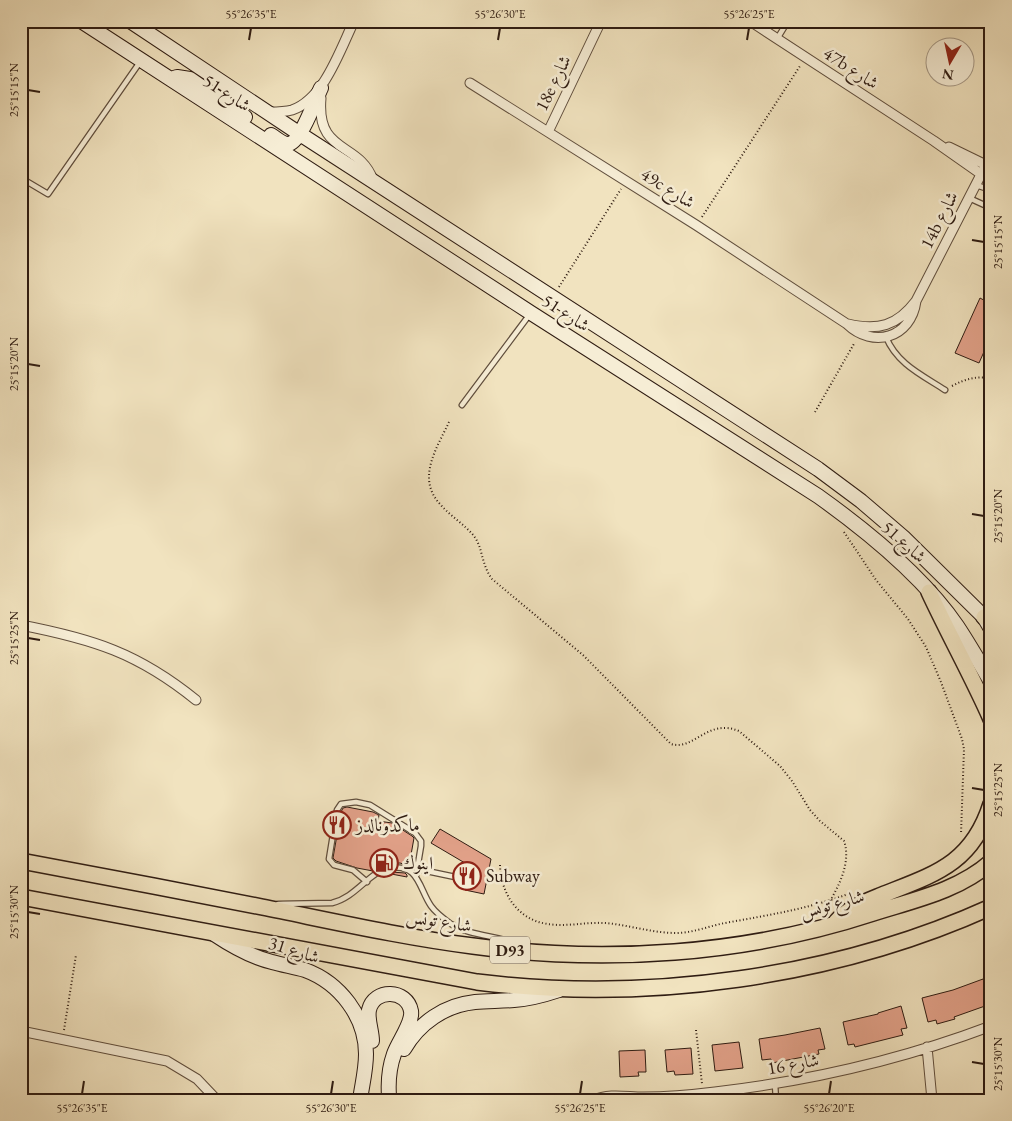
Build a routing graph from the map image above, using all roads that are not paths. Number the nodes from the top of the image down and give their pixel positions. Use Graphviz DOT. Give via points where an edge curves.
graph roads {
  1 [pos="81,21"];
  2 [pos="130,21"];
  3 [pos="354,21"];
  4 [pos="601,21"];
  5 [pos="750,21"];
  6 [pos="788,21"];
  7 [pos="777,39"];
  8 [pos="141,60"];
  9 [pos="171,80"];
  10 [pos="470,83"];
  11 [pos="321,88"];
  12 [pos="268,112"];
  13 [pos="548,132"];
  14 [pos="300,134"];
  15 [pos="934,141"];
  16 [pos="991,155"];
  17 [pos="986,165"];
  18 [pos="981,174"];
  19 [pos="21,178"];
  20 [pos="374,182"];
  21 [pos="975,185"];
  22 [pos="991,190"];
  23 [pos="969,198"];
  24 [pos="991,208"];
  25 [pos="916,301"];
  26 [pos="531,313"];
  27 [pos="847,324"];
  28 [pos="883,326"];
  29 [pos="886,337"];
  30 [pos="945,390"];
  31 [pos="462,405"];
  32 [pos="929,592"];
  33 [pos="988,622"];
  34 [pos="21,625"];
  35 [pos="991,682"];
  36 [pos="196,700"];
  37 [pos="991,719"];
  38 [pos="991,804"];
  39 [pos="21,861"];
  40 [pos="991,862"];
  41 [pos="417,869"];
  42 [pos="416,876"];
  43 [pos="460,878"];
  44 [pos="368,882"];
  45 [pos="21,897"];
  46 [pos="250,904"];
  47 [pos="991,907"];
  48 [pos="834,924"];
  49 [pos="214,934"];
  50 [pos="532,952"];
  51 [pos="562,989"];
  52 [pos="991,1026"];
  53 [pos="21,1032"];
  54 [pos="927,1047"];
  55 [pos="775,1084"];
  56 [pos="388,1098"];
  57 [pos="217,1100"];
  58 [pos="362,1100"];
  59 [pos="594,1100"];
  60 [pos="776,1100"];
  61 [pos="932,1100"];
  1 -- 8 [label="street, شارع 51"];
  2 -- 12 [label="street, شارع 51"];
  3 -- 11 [label="street"];
  4 -- 13 [label="street, 18e شارع"];
  5 -- 7 [label="street, 47b شارع"];
  6 -- 7 [label="lane"];
  7 -- 15 [label="street, 47b شارع"];
  8 -- 9 [label="street, شارع 51"];
  8 -- 19 [label="lane" via="48,194"];
  9 -- 14 [label="street" via="177,77 190,79 281,142 290,144"];
  9 -- 26 [label="street, شارع 51"];
  10 -- 13 [label="street, 49c شارع"];
  11 -- 12 [label="street" via="299,107 286,112"];
  11 -- 14 [label="street"];
  11 -- 20 [label="street" via="320,116 326,132 337,145 366,166"];
  12 -- 14 [label="street, شارع 51"];
  13 -- 27 [label="street, 49c شارع"];
  14 -- 20 [label="street, شارع 51"];
  15 -- 17 [label="street, 47b شارع"];
  15 -- 18 [label="street, 47b شارع"];
  16 -- 17 [label="street, 14b شارع"];
  17 -- 18 [label="street, 14b شارع"];
  18 -- 21 [label="street, 14b شارع"];
  20 -- 33 [label="street, شارع 51" via="840,485 903,537"];
  21 -- 22 [label="lane"];
  21 -- 23 [label="street, 14b شارع"];
  23 -- 24 [label="lane"];
  23 -- 25 [label="street, 14b شارع"];
  25 -- 28 [label="street, 14b شارع" via="905,314"];
  25 -- 29 [label="street, 14b شارع" via="909,321"];
  26 -- 31 [label="lane"];
  26 -- 32 [label="street, شارع 51" via="841,513 909,570"];
  27 -- 28 [label="street, 49c شارع"];
  27 -- 29 [label="street, 49c شارع" via="859,334"];
  29 -- 30 [label="lane" via="897,358"];
  32 -- 35 [label="street, شارع 51" via="956,625"];
  32 -- 37 [label="main road"];
  34 -- 36 [label="street" via="110,648 141,662"];
  38 -- 48 [label="main road" via="976,838 956,860 932,875 860,904"];
  39 -- 46 [label="main road, شارع تونس / D93"];
  40 -- 48 [label="main road, شارع تونس / D93" via="946,890"];
  41 -- 42 [label="lane"];
  41 -- 43 [label="lane"];
  41 -- 44 [label="lane" via="421,846 419,836 366,803 341,804 336,810 329,859 334,865 353,870"];
  42 -- 44 [label="lane" via="406,869 391,868 377,873"];
  42 -- 50 [label="lane" via="430,905 452,924 504,939"];
  44 -- 46 [label="lane" via="348,898 332,903"];
  45 -- 49 [label="main road, D93"];
  46 -- 50 [label="main road, شارع تونس / D93" via="406,935"];
  47 -- 51 [label="main road, D93" via="876,949 765,974 660,987"];
  48 -- 50 [label="main road, شارع تونس / D93" via="746,943 669,952"];
  49 -- 51 [label="main road, D93" via="477,982"];
  49 -- 58 [label="street, شارع 31" via="247,954 315,974 346,999 360,1024 365,1044"];
  51 -- 56 [label="street" via="532,998 462,1004 441,1012 422,1025 408,1043 398,1063"];
  52 -- 54 [label="street, شارع 16"];
  53 -- 57 [label="street" via="167,1061 197,1079"];
  54 -- 55 [label="street, شارع 16" via="832,1074"];
  54 -- 61 [label="street"];
  55 -- 59 [label="street, شارع 16" via="703,1094 607,1096"];
  55 -- 60 [label="lane"];
  56 -- 58 [label="street" via="392,1060 411,1016 406,1000 396,994 379,996 369,1010 372,1059"];
}
